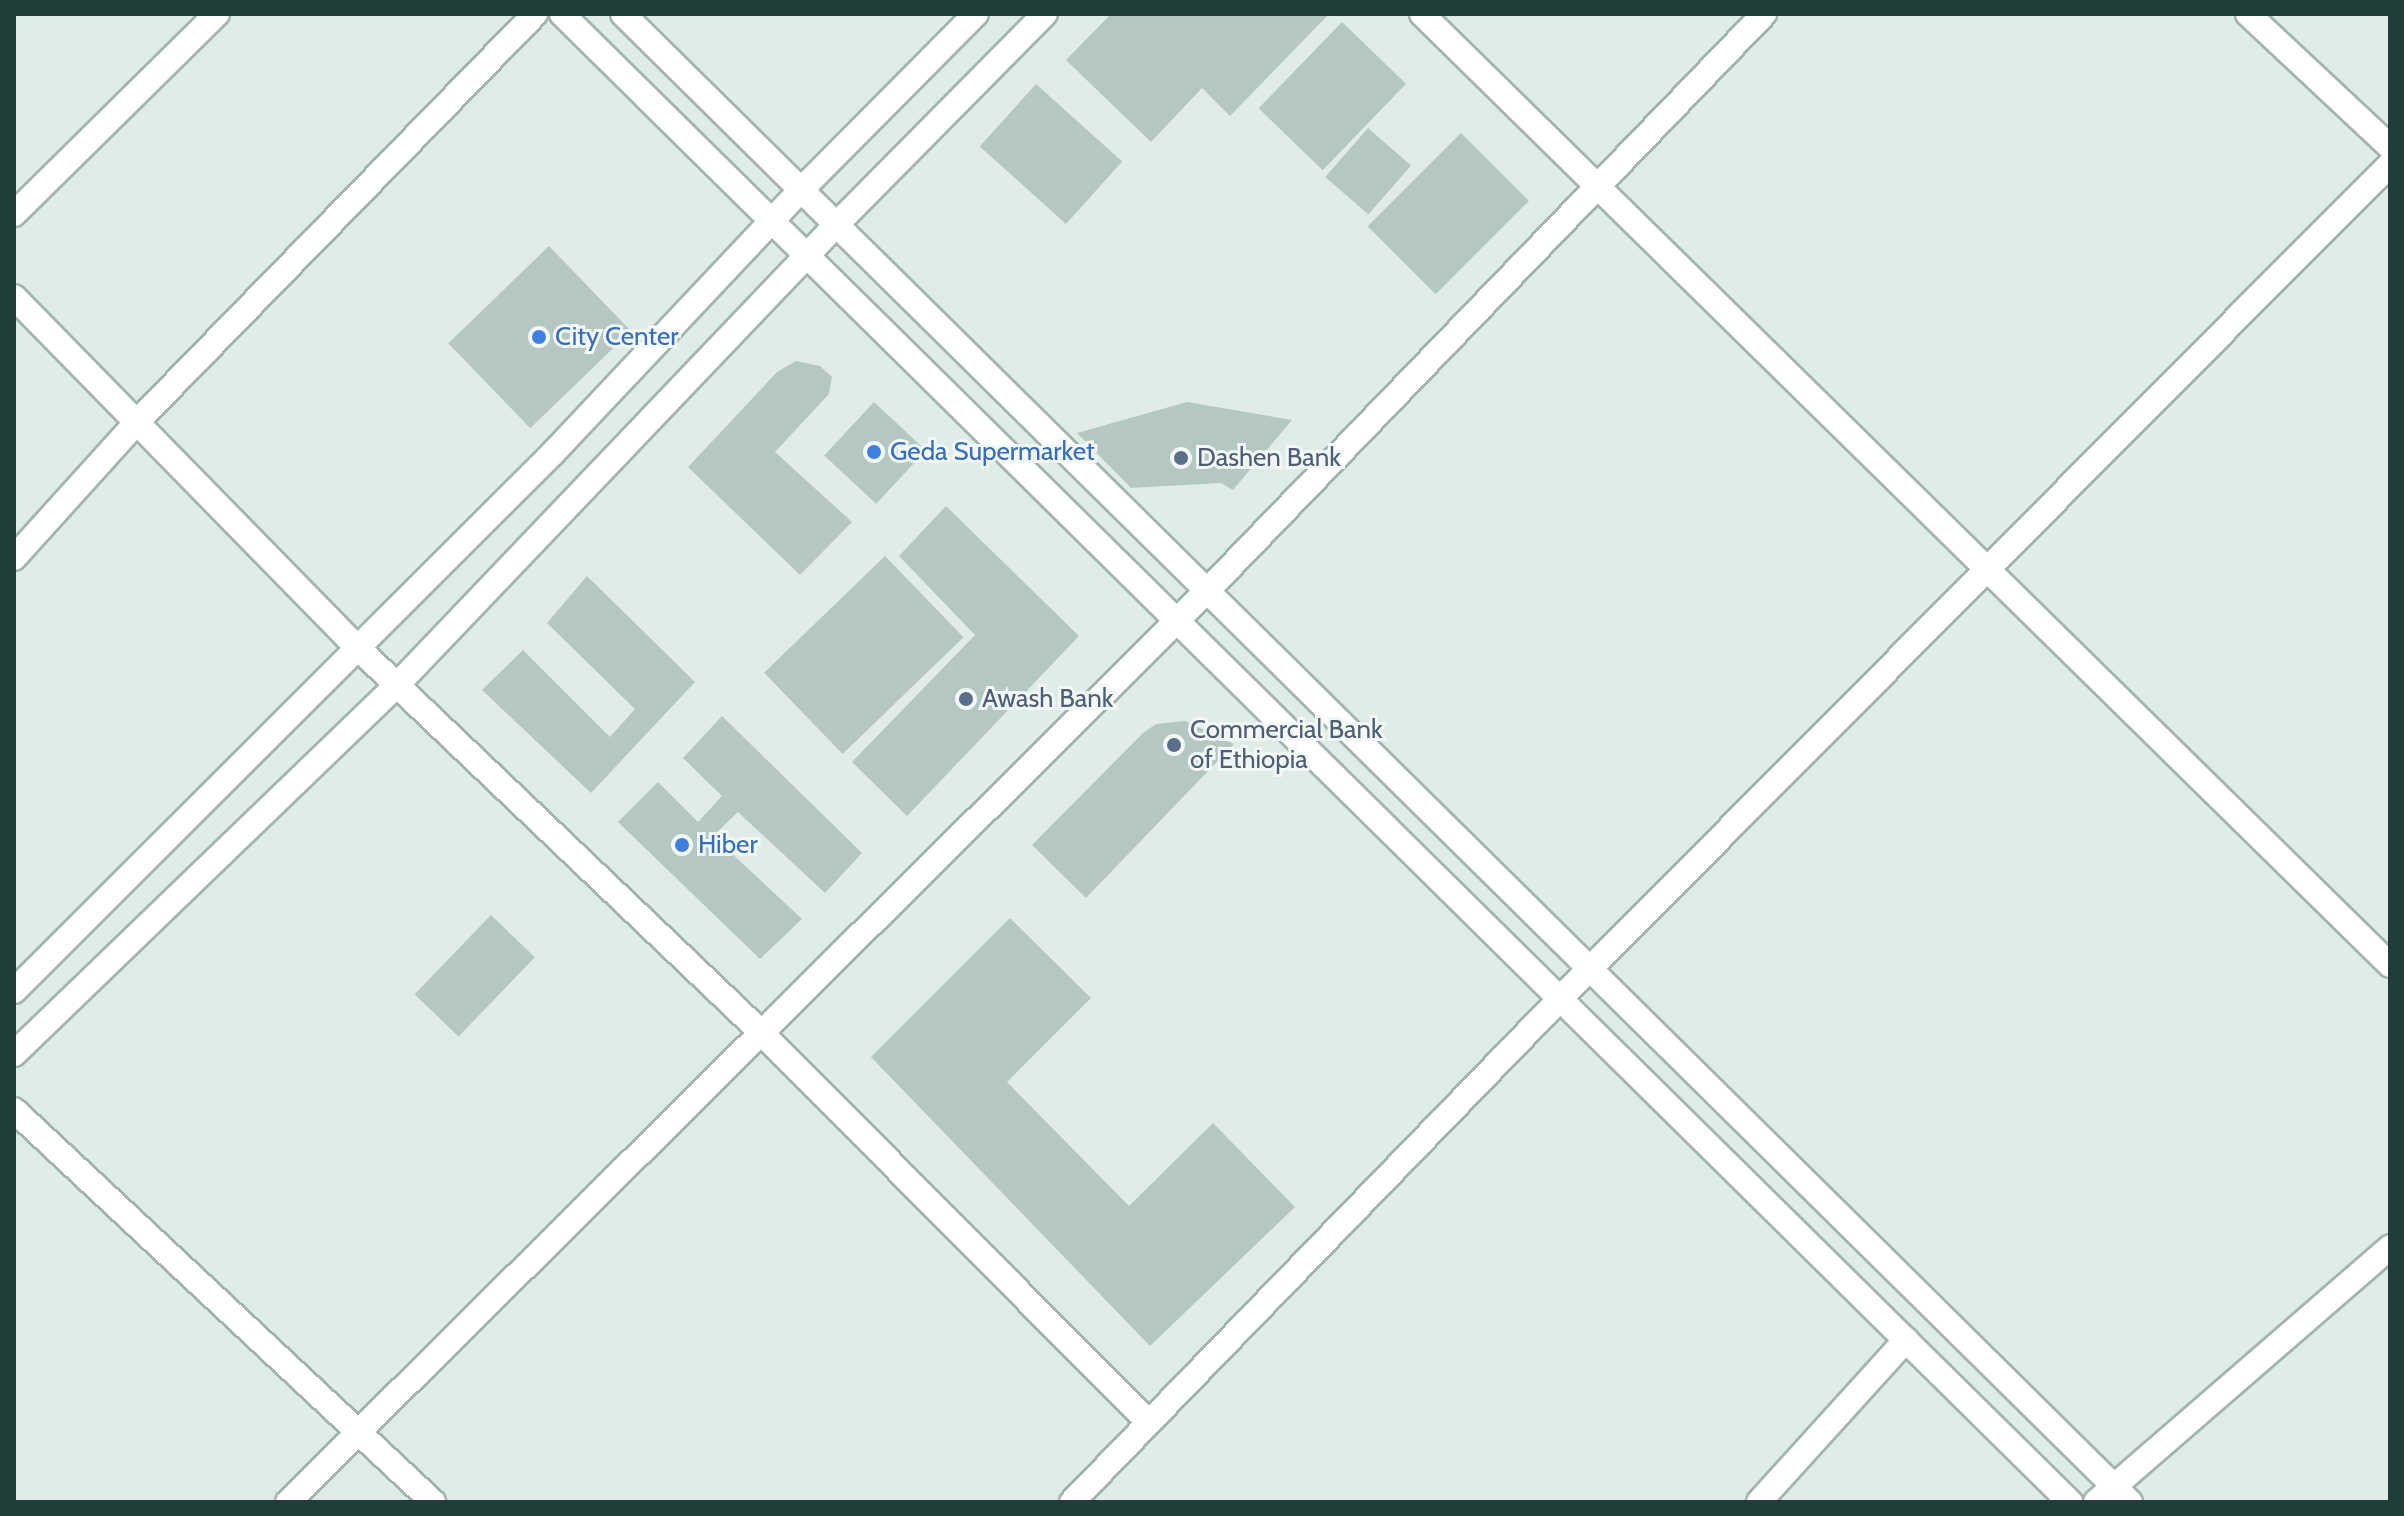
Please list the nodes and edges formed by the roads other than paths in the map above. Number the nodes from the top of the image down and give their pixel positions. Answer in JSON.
{"nodes":[{"id":1,"x":217,"y":14,"type":"edge"},
{"id":2,"x":535,"y":14,"type":"edge"},
{"id":3,"x":562,"y":14,"type":"edge"},
{"id":4,"x":623,"y":14,"type":"edge"},
{"id":5,"x":976,"y":14,"type":"edge"},
{"id":6,"x":1045,"y":14,"type":"edge"},
{"id":7,"x":1422,"y":14,"type":"edge"},
{"id":8,"x":1764,"y":14,"type":"edge"},
{"id":9,"x":2248,"y":14,"type":"edge"},
{"id":10,"x":2390,"y":147,"type":"edge"},
{"id":11,"x":2390,"y":164,"type":"edge"},
{"id":12,"x":1601,"y":184,"type":"junction"},
{"id":13,"x":801,"y":190,"type":"junction"},
{"id":14,"x":14,"y":214,"type":"edge"},
{"id":15,"x":771,"y":220,"type":"junction"},
{"id":16,"x":836,"y":225,"type":"junction"},
{"id":17,"x":806,"y":255,"type":"junction"},
{"id":18,"x":14,"y":297,"type":"edge"},
{"id":19,"x":135,"y":424,"type":"junction"},
{"id":20,"x":14,"y":558,"type":"edge"},
{"id":21,"x":1984,"y":572,"type":"junction"},
{"id":22,"x":1207,"y":591,"type":"junction"},
{"id":23,"x":1177,"y":621,"type":"junction"},
{"id":24,"x":358,"y":648,"type":"junction"},
{"id":25,"x":398,"y":684,"type":"junction"},
{"id":26,"x":2390,"y":965,"type":"edge"},
{"id":27,"x":1589,"y":969,"type":"junction"},
{"id":28,"x":14,"y":991,"type":"edge"},
{"id":29,"x":1560,"y":999,"type":"junction"},
{"id":30,"x":765,"y":1036,"type":"junction"},
{"id":31,"x":14,"y":1054,"type":"edge"},
{"id":32,"x":14,"y":1110,"type":"edge"},
{"id":33,"x":2390,"y":1247,"type":"edge"},
{"id":34,"x":1906,"y":1340,"type":"junction"},
{"id":35,"x":1148,"y":1422,"type":"junction"},
{"id":36,"x":358,"y":1431,"type":"junction"},
{"id":37,"x":2113,"y":1497,"type":"edge"},
{"id":38,"x":288,"y":1502,"type":"edge"},
{"id":39,"x":433,"y":1502,"type":"edge"},
{"id":40,"x":1072,"y":1502,"type":"edge"},
{"id":41,"x":1759,"y":1502,"type":"edge"},
{"id":42,"x":2070,"y":1502,"type":"edge"}],
"edges":[{"from":1,"to":14,"type":"street"},
{"from":2,"to":19,"type":"street"},
{"from":3,"to":15,"type":"street"},
{"from":4,"to":13,"type":"street"},
{"from":5,"to":13,"type":"street"},
{"from":6,"to":16,"type":"street"},
{"from":7,"to":12,"type":"street"},
{"from":8,"to":12,"type":"street"},
{"from":9,"to":10,"type":"street"},
{"from":11,"to":21,"type":"street"},
{"from":12,"to":21,"type":"street"},
{"from":12,"to":22,"type":"street"},
{"from":13,"to":15,"type":"street"},
{"from":13,"to":16,"type":"street"},
{"from":15,"to":17,"type":"street"},
{"from":15,"to":24,"type":"street"},
{"from":16,"to":17,"type":"street"},
{"from":16,"to":22,"type":"street"},
{"from":17,"to":23,"type":"street"},
{"from":17,"to":25,"type":"street"},
{"from":18,"to":19,"type":"street"},
{"from":19,"to":20,"type":"street"},
{"from":19,"to":24,"type":"street"},
{"from":21,"to":26,"type":"street"},
{"from":21,"to":27,"type":"street"},
{"from":22,"to":23,"type":"street"},
{"from":22,"to":27,"type":"street"},
{"from":23,"to":29,"type":"street"},
{"from":23,"to":30,"type":"street"},
{"from":24,"to":25,"type":"street"},
{"from":24,"to":28,"type":"street"},
{"from":25,"to":30,"type":"street"},
{"from":25,"to":31,"type":"street"},
{"from":27,"to":29,"type":"street"},
{"from":27,"to":37,"type":"street"},
{"from":29,"to":34,"type":"street"},
{"from":29,"to":35,"type":"street"},
{"from":30,"to":35,"type":"street"},
{"from":30,"to":36,"type":"street"},
{"from":32,"to":36,"type":"street"},
{"from":33,"to":37,"type":"street"},
{"from":34,"to":41,"type":"street"},
{"from":34,"to":42,"type":"street"},
{"from":35,"to":40,"type":"street"},
{"from":36,"to":38,"type":"street"},
{"from":36,"to":39,"type":"street"}]}
